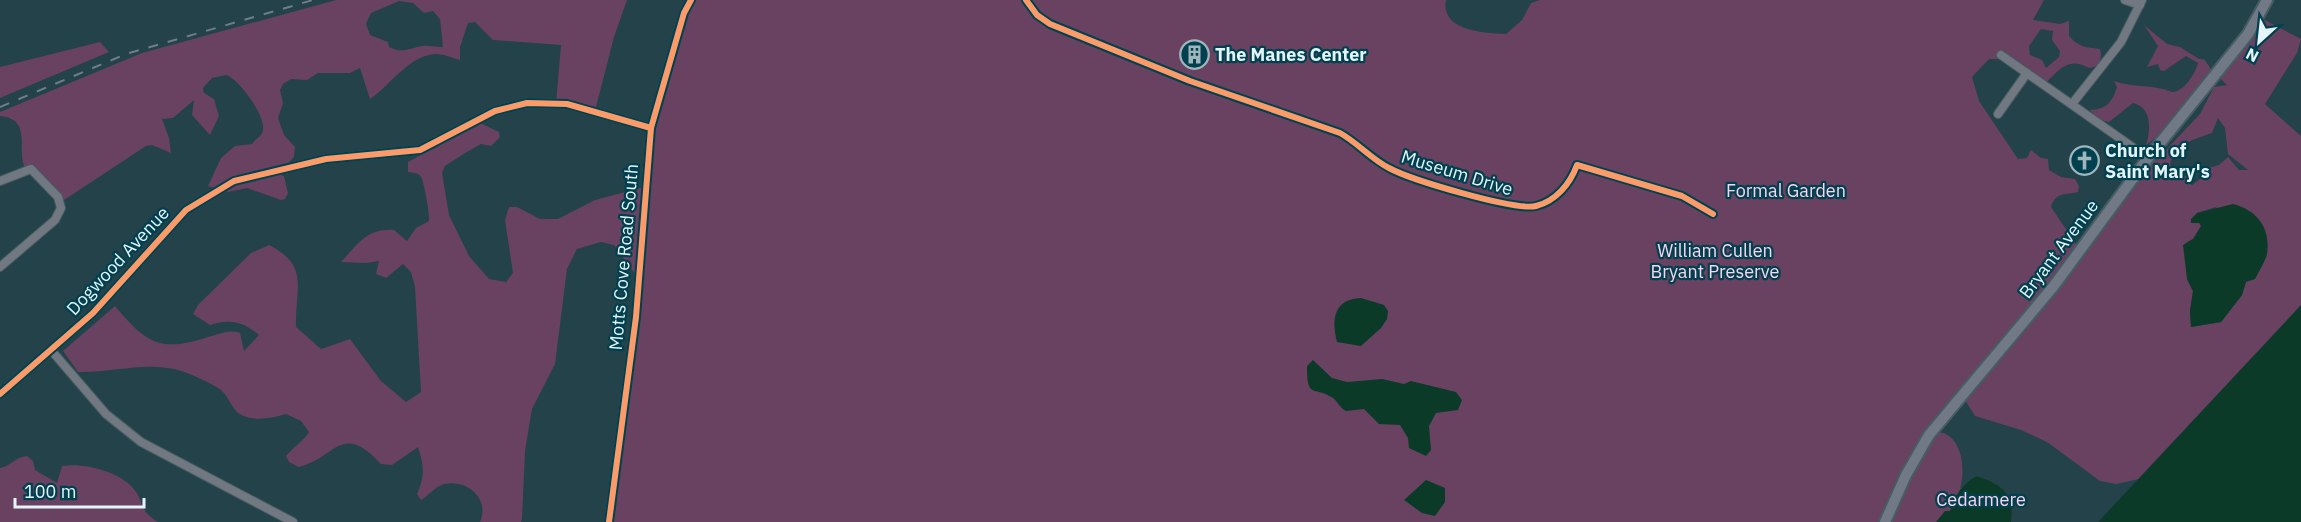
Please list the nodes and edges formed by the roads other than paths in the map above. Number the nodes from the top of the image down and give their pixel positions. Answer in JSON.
{"nodes":[{"id":1,"x":691,"y":0,"type":"edge"},
{"id":2,"x":1026,"y":0,"type":"edge"},
{"id":3,"x":2125,"y":0,"type":"edge"},
{"id":4,"x":2267,"y":0,"type":"edge"},
{"id":5,"x":2141,"y":2,"type":"edge"},
{"id":6,"x":2001,"y":55,"type":"dead end"},
{"id":7,"x":2027,"y":73,"type":"junction"},
{"id":8,"x":2072,"y":104,"type":"junction"},
{"id":9,"x":1998,"y":114,"type":"dead end"},
{"id":10,"x":651,"y":128,"type":"junction"},
{"id":11,"x":2148,"y":158,"type":"junction"},
{"id":12,"x":0,"y":181,"type":"edge"},
{"id":13,"x":1713,"y":214,"type":"dead end"},
{"id":14,"x":0,"y":267,"type":"edge"},
{"id":15,"x":51,"y":350,"type":"junction"},
{"id":16,"x":0,"y":394,"type":"edge"},
{"id":17,"x":293,"y":522,"type":"edge"},
{"id":18,"x":609,"y":522,"type":"edge"},
{"id":19,"x":1885,"y":522,"type":"edge"}],
"edges":[{"from":1,"to":10,"type":"street","name":"Motts Cove Road South"},
{"from":2,"to":13,"type":"street","name":"Museum Drive"},
{"from":3,"to":5,"type":"street"},
{"from":4,"to":11,"type":"main road","name":"Bryant Avenue"},
{"from":5,"to":8,"type":"street"},
{"from":6,"to":7,"type":"street"},
{"from":7,"to":8,"type":"street"},
{"from":7,"to":9,"type":"street"},
{"from":8,"to":11,"type":"street"},
{"from":10,"to":15,"type":"street","name":"Dogwood Avenue"},
{"from":10,"to":18,"type":"street","name":"Motts Cove Road South"},
{"from":11,"to":19,"type":"main road","name":"Bryant Avenue"},
{"from":12,"to":14,"type":"street"},
{"from":15,"to":16,"type":"street","name":"Dogwood Avenue"},
{"from":15,"to":17,"type":"street"}]}
